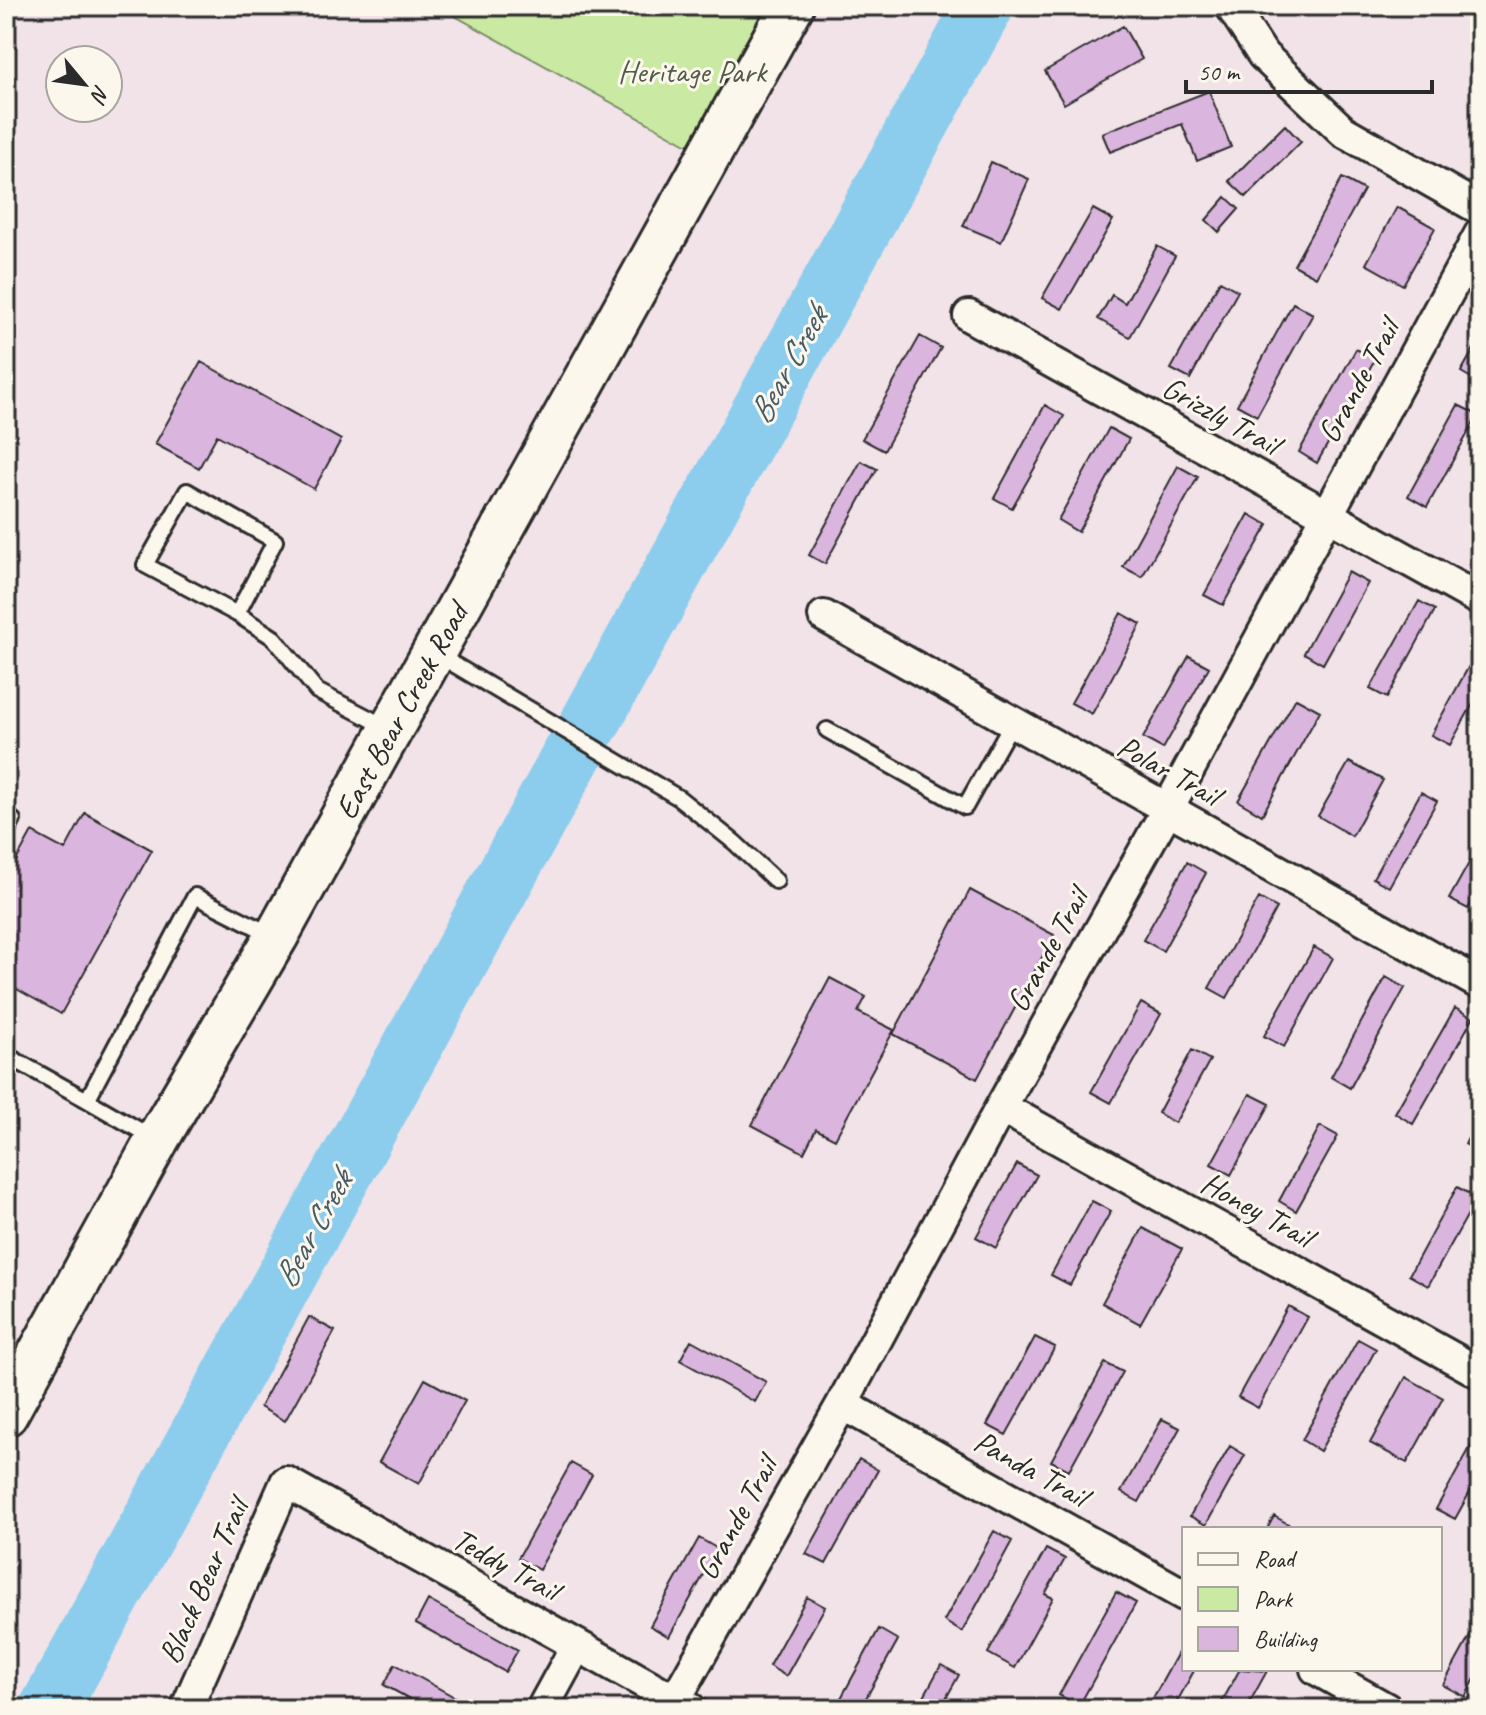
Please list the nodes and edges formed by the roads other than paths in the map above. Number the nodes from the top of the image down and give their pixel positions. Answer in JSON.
{"nodes":[{"id":1,"x":792,"y":6,"type":"edge"},
{"id":2,"x":1231,"y":6,"type":"edge"},
{"id":3,"x":1480,"y":209,"type":"edge"},
{"id":4,"x":1480,"y":234,"type":"edge"},
{"id":5,"x":969,"y":316,"type":"dead end"},
{"id":6,"x":1325,"y":515,"type":"junction"},
{"id":7,"x":1480,"y":600,"type":"edge"},
{"id":8,"x":237,"y":614,"type":"junction"},
{"id":9,"x":824,"y":616,"type":"dead end"},
{"id":10,"x":434,"y":653,"type":"junction"},
{"id":11,"x":1012,"y":723,"type":"junction"},
{"id":12,"x":390,"y":730,"type":"junction"},
{"id":13,"x":827,"y":730,"type":"dead end"},
{"id":14,"x":1167,"y":810,"type":"junction"},
{"id":15,"x":776,"y":881,"type":"dead end"},
{"id":16,"x":276,"y":937,"type":"junction"},
{"id":17,"x":1480,"y":984,"type":"edge"},
{"id":18,"x":6,"y":1055,"type":"edge"},
{"id":19,"x":87,"y":1100,"type":"junction"},
{"id":20,"x":1001,"y":1107,"type":"junction"},
{"id":21,"x":157,"y":1140,"type":"junction"},
{"id":22,"x":1480,"y":1373,"type":"edge"},
{"id":23,"x":842,"y":1404,"type":"junction"},
{"id":24,"x":6,"y":1414,"type":"edge"},
{"id":25,"x":286,"y":1482,"type":"joint"},
{"id":26,"x":1182,"y":1594,"type":"edge"},
{"id":27,"x":577,"y":1645,"type":"junction"},
{"id":28,"x":1320,"y":1671,"type":"edge"},
{"id":29,"x":683,"y":1705,"type":"edge"},
{"id":30,"x":186,"y":1709,"type":"edge"},
{"id":31,"x":542,"y":1709,"type":"edge"},
{"id":32,"x":1387,"y":1709,"type":"edge"}],
"edges":[{"from":1,"to":10,"type":"main road","name":"East Bear Creek Road"},
{"from":2,"to":3,"type":"street"},
{"from":4,"to":6,"type":"street","name":"Grande Trail"},
{"from":5,"to":6,"type":"street","name":"Grizzly Trail"},
{"from":6,"to":7,"type":"street","name":"Grizzly Trail"},
{"from":6,"to":14,"type":"street","name":"Grande Trail"},
{"from":8,"to":8,"type":"lane"},
{"from":8,"to":12,"type":"lane"},
{"from":9,"to":11,"type":"street","name":"Polar Trail"},
{"from":10,"to":12,"type":"main road","name":"East Bear Creek Road"},
{"from":10,"to":15,"type":"lane"},
{"from":11,"to":13,"type":"lane"},
{"from":11,"to":14,"type":"street","name":"Polar Trail"},
{"from":12,"to":16,"type":"main road","name":"East Bear Creek Road"},
{"from":14,"to":17,"type":"street","name":"Polar Trail"},
{"from":14,"to":20,"type":"street","name":"Grande Trail"},
{"from":16,"to":19,"type":"lane"},
{"from":16,"to":21,"type":"main road","name":"East Bear Creek Road"},
{"from":18,"to":19,"type":"lane"},
{"from":19,"to":21,"type":"lane"},
{"from":20,"to":22,"type":"street","name":"Honey Trail"},
{"from":20,"to":23,"type":"street","name":"Grande Trail"},
{"from":21,"to":24,"type":"main road","name":"East Bear Creek Road"},
{"from":23,"to":26,"type":"street","name":"Panda Trail"},
{"from":23,"to":29,"type":"street","name":"Grande Trail"},
{"from":25,"to":27,"type":"street","name":"Teddy Trail"},
{"from":25,"to":30,"type":"street","name":"Black Bear Trail"},
{"from":27,"to":29,"type":"street","name":"Teddy Trail"},
{"from":27,"to":31,"type":"street"},
{"from":28,"to":32,"type":"street"}]}
